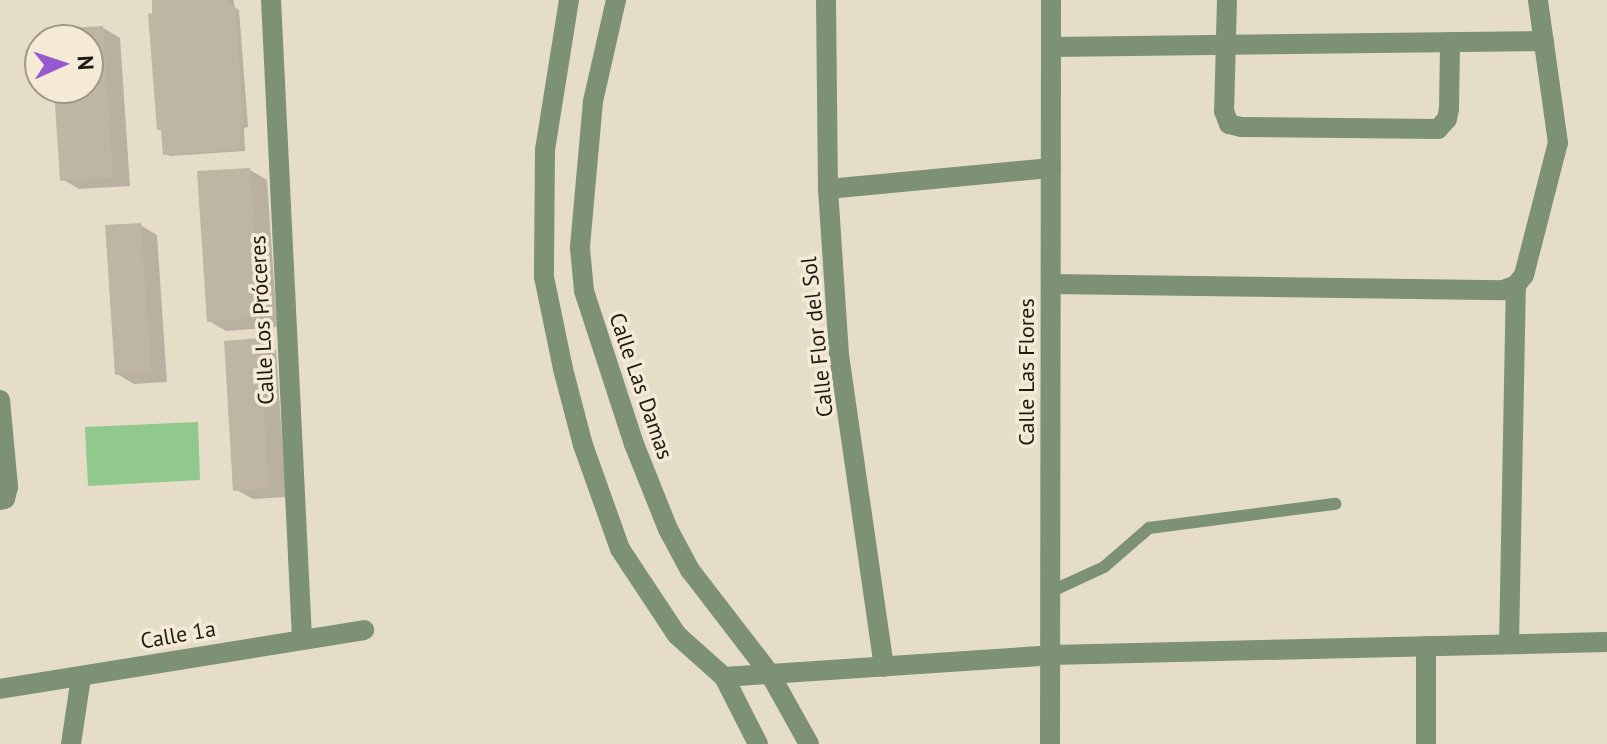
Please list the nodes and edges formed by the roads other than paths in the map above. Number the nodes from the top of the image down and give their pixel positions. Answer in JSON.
{"nodes":[{"id":1,"x":271,"y":0,"type":"edge"},
{"id":2,"x":569,"y":0,"type":"edge"},
{"id":3,"x":616,"y":0,"type":"edge"},
{"id":4,"x":826,"y":0,"type":"edge"},
{"id":5,"x":1051,"y":0,"type":"edge"},
{"id":6,"x":1227,"y":0,"type":"edge"},
{"id":7,"x":1538,"y":0,"type":"edge"},
{"id":8,"x":1544,"y":41,"type":"junction"},
{"id":9,"x":1450,"y":42,"type":"junction"},
{"id":10,"x":1226,"y":45,"type":"junction"},
{"id":11,"x":1052,"y":47,"type":"junction"},
{"id":12,"x":1051,"y":168,"type":"junction"},
{"id":13,"x":828,"y":189,"type":"junction"},
{"id":14,"x":581,"y":269,"type":"junction"},
{"id":15,"x":544,"y":277,"type":"junction"},
{"id":16,"x":1051,"y":284,"type":"junction"},
{"id":17,"x":1516,"y":285,"type":"junction"},
{"id":18,"x":0,"y":400,"type":"edge"},
{"id":19,"x":0,"y":500,"type":"edge"},
{"id":20,"x":1335,"y":504,"type":"dead end"},
{"id":21,"x":1052,"y":591,"type":"junction"},
{"id":22,"x":364,"y":630,"type":"dead end"},
{"id":23,"x":302,"y":639,"type":"junction"},
{"id":24,"x":1607,"y":642,"type":"edge"},
{"id":25,"x":1509,"y":644,"type":"junction"},
{"id":26,"x":1426,"y":646,"type":"junction"},
{"id":27,"x":1051,"y":655,"type":"junction"},
{"id":28,"x":884,"y":667,"type":"junction"},
{"id":29,"x":770,"y":674,"type":"junction"},
{"id":30,"x":81,"y":677,"type":"junction"},
{"id":31,"x":724,"y":677,"type":"junction"},
{"id":32,"x":0,"y":689,"type":"edge"},
{"id":33,"x":71,"y":744,"type":"edge"},
{"id":34,"x":758,"y":744,"type":"edge"},
{"id":35,"x":809,"y":744,"type":"edge"},
{"id":36,"x":1050,"y":744,"type":"edge"},
{"id":37,"x":1426,"y":744,"type":"edge"}],
"edges":[{"from":1,"to":23,"type":"street","name":"Calle Los Próceres"},
{"from":2,"to":15,"type":"street"},
{"from":3,"to":14,"type":"street","name":"Calle Las Damas"},
{"from":4,"to":13,"type":"street","name":"Calle Flor del Sol"},
{"from":5,"to":11,"type":"street","name":"Calle Las Flores"},
{"from":6,"to":10,"type":"street"},
{"from":7,"to":8,"type":"street"},
{"from":8,"to":9,"type":"street"},
{"from":8,"to":17,"type":"street"},
{"from":9,"to":10,"type":"street"},
{"from":9,"to":10,"type":"street"},
{"from":10,"to":11,"type":"street"},
{"from":11,"to":12,"type":"street","name":"Calle Las Flores"},
{"from":12,"to":13,"type":"street"},
{"from":12,"to":16,"type":"street","name":"Calle Las Flores"},
{"from":13,"to":28,"type":"street","name":"Calle Flor del Sol"},
{"from":14,"to":15,"type":"street"},
{"from":14,"to":29,"type":"street","name":"Calle Las Damas"},
{"from":15,"to":31,"type":"street"},
{"from":16,"to":17,"type":"street"},
{"from":16,"to":21,"type":"street","name":"Calle Las Flores"},
{"from":17,"to":25,"type":"street"},
{"from":18,"to":19,"type":"street"},
{"from":20,"to":21,"type":"lane"},
{"from":21,"to":27,"type":"street","name":"Calle Las Flores"},
{"from":22,"to":23,"type":"street","name":"Calle 1a"},
{"from":23,"to":30,"type":"street","name":"Calle 1a"},
{"from":24,"to":25,"type":"street"},
{"from":25,"to":26,"type":"street"},
{"from":26,"to":27,"type":"street"},
{"from":26,"to":37,"type":"street"},
{"from":27,"to":28,"type":"street"},
{"from":27,"to":36,"type":"street","name":"Calle Las Flores"},
{"from":28,"to":29,"type":"street"},
{"from":29,"to":31,"type":"street"},
{"from":29,"to":35,"type":"street","name":"Calle Las Damas"},
{"from":30,"to":32,"type":"street","name":"Calle 1a"},
{"from":30,"to":33,"type":"street"},
{"from":31,"to":34,"type":"street"}]}
